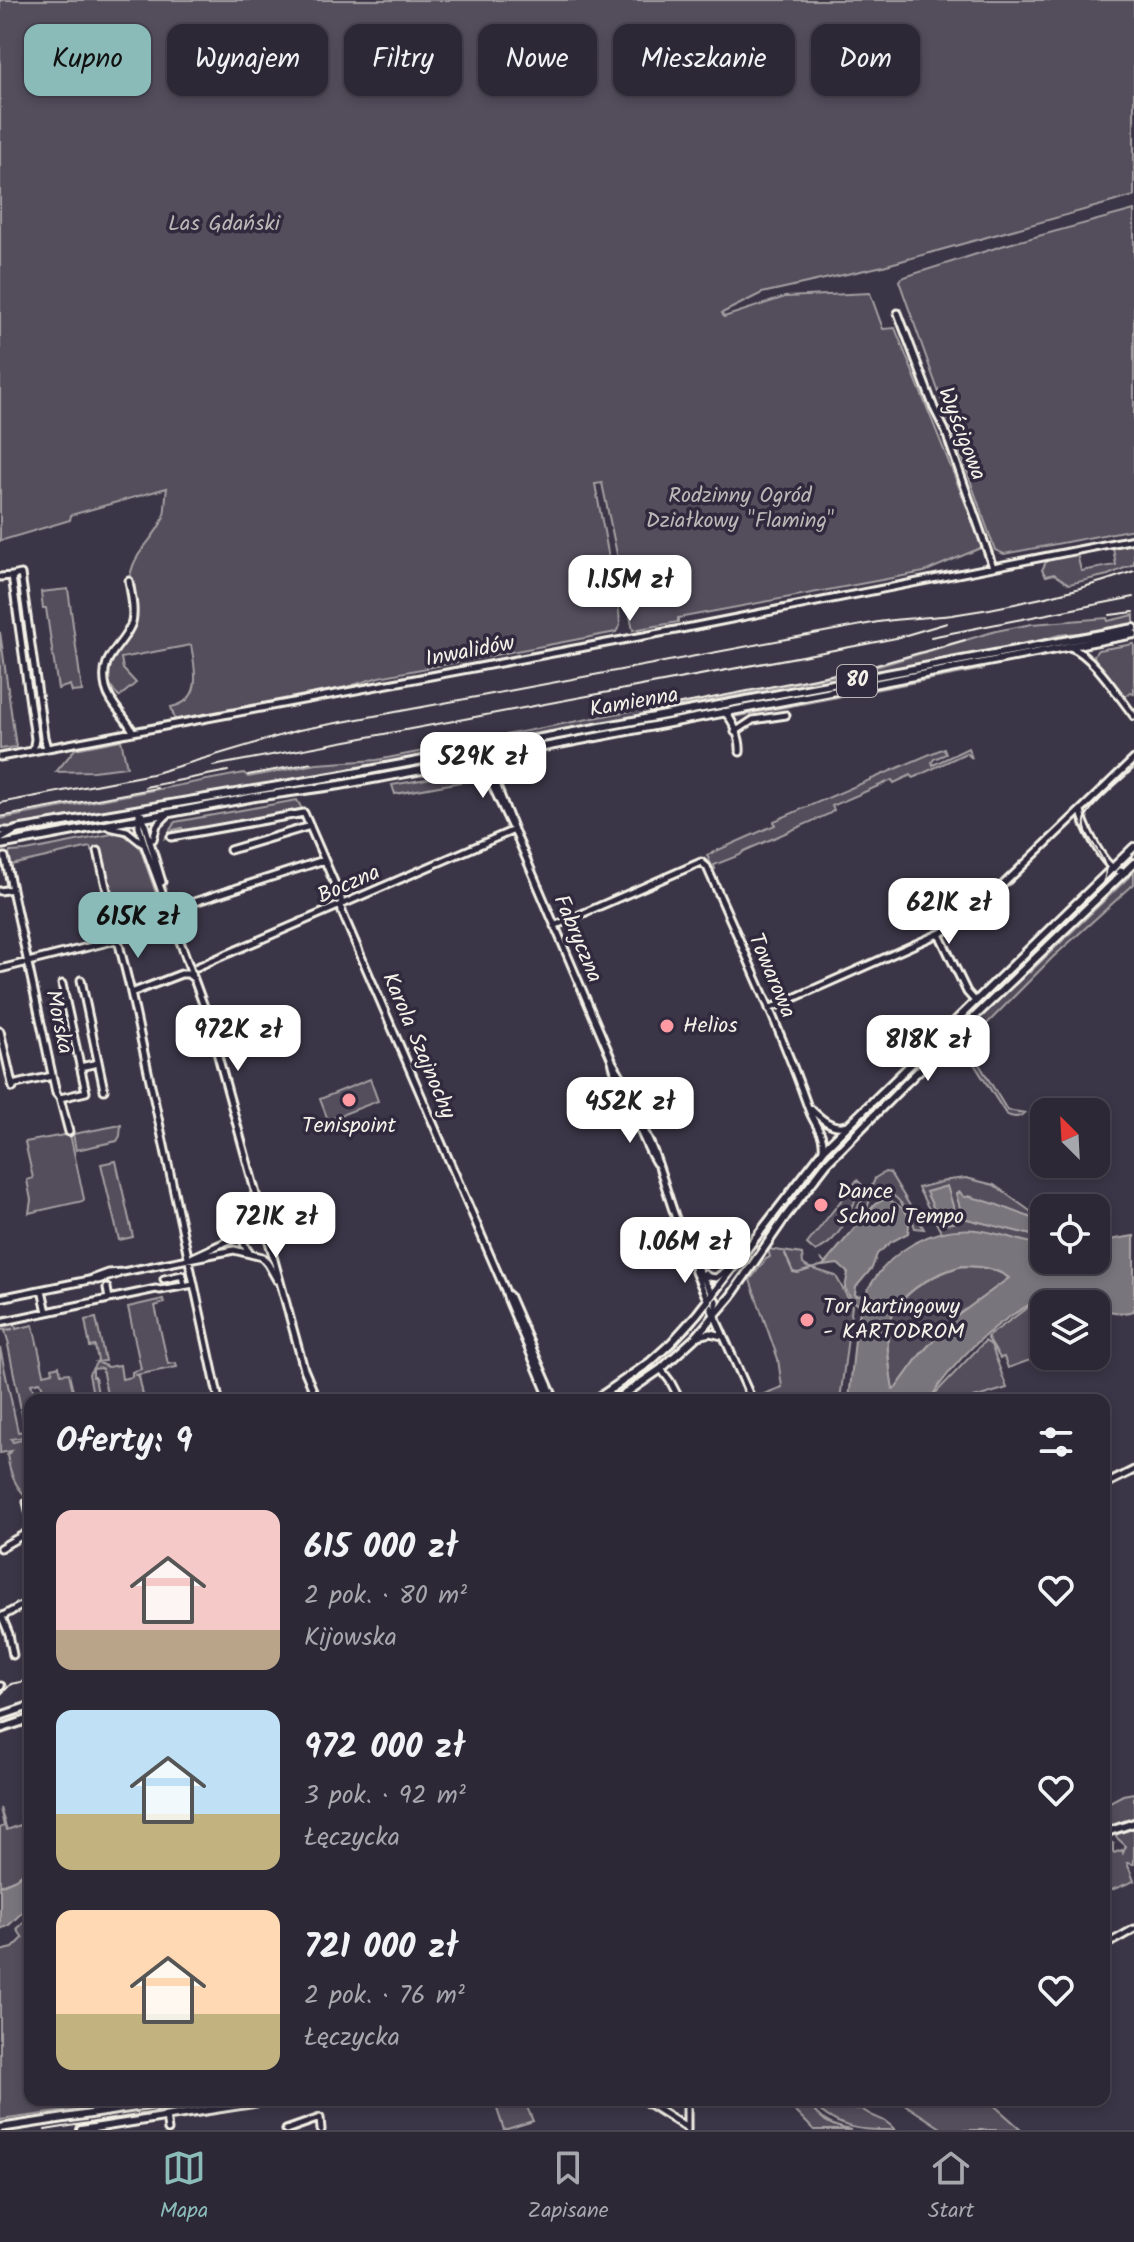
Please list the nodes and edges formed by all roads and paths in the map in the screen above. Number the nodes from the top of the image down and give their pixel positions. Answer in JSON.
{"nodes":[{"id":1,"x":898,"y":313,"type":"dead end"},
{"id":2,"x":1134,"y":539,"type":"edge"},
{"id":3,"x":993,"y":567,"type":"junction"},
{"id":4,"x":12,"y":576,"type":"junction"},
{"id":5,"x":0,"y":577,"type":"edge"},
{"id":6,"x":129,"y":581,"type":"dead end"},
{"id":7,"x":22,"y":584,"type":"junction"},
{"id":8,"x":13,"y":585,"type":"junction"},
{"id":9,"x":25,"y":609,"type":"junction"},
{"id":10,"x":17,"y":610,"type":"junction"},
{"id":11,"x":1134,"y":628,"type":"edge"},
{"id":12,"x":1134,"y":634,"type":"edge"},
{"id":13,"x":1094,"y":642,"type":"junction"},
{"id":14,"x":1069,"y":646,"type":"junction"},
{"id":15,"x":32,"y":651,"type":"junction"},
{"id":16,"x":22,"y":653,"type":"junction"},
{"id":17,"x":1089,"y":659,"type":"junction"},
{"id":18,"x":37,"y":693,"type":"junction"},
{"id":19,"x":28,"y":694,"type":"junction"},
{"id":20,"x":730,"y":713,"type":"junction"},
{"id":21,"x":786,"y":715,"type":"dead end"},
{"id":22,"x":1134,"y":716,"type":"edge"},
{"id":23,"x":133,"y":732,"type":"junction"},
{"id":24,"x":735,"y":732,"type":"junction"},
{"id":25,"x":44,"y":737,"type":"junction"},
{"id":26,"x":35,"y":739,"type":"junction"},
{"id":27,"x":47,"y":748,"type":"junction"},
{"id":28,"x":485,"y":748,"type":"junction"},
{"id":29,"x":33,"y":751,"type":"junction"},
{"id":30,"x":740,"y":752,"type":"dead end"},
{"id":31,"x":491,"y":756,"type":"junction"},
{"id":32,"x":0,"y":757,"type":"edge"},
{"id":33,"x":482,"y":758,"type":"junction"},
{"id":34,"x":1134,"y":759,"type":"edge"},
{"id":35,"x":1081,"y":809,"type":"junction"},
{"id":36,"x":139,"y":810,"type":"junction"},
{"id":37,"x":169,"y":813,"type":"junction"},
{"id":38,"x":141,"y":819,"type":"junction"},
{"id":39,"x":104,"y":826,"type":"junction"},
{"id":40,"x":310,"y":826,"type":"junction"},
{"id":41,"x":16,"y":830,"type":"junction"},
{"id":42,"x":514,"y":830,"type":"junction"},
{"id":43,"x":0,"y":831,"type":"edge"},
{"id":44,"x":171,"y":837,"type":"dead end"},
{"id":45,"x":0,"y":839,"type":"edge"},
{"id":46,"x":0,"y":845,"type":"edge"},
{"id":47,"x":148,"y":845,"type":"junction"},
{"id":48,"x":1134,"y":847,"type":"edge"},
{"id":49,"x":230,"y":850,"type":"dead end"},
{"id":50,"x":98,"y":851,"type":"dead end"},
{"id":51,"x":5,"y":857,"type":"dead end"},
{"id":52,"x":324,"y":860,"type":"junction"},
{"id":53,"x":1134,"y":863,"type":"edge"},
{"id":54,"x":1112,"y":868,"type":"junction"},
{"id":55,"x":1126,"y":872,"type":"junction"},
{"id":56,"x":12,"y":889,"type":"junction"},
{"id":57,"x":0,"y":891,"type":"edge"},
{"id":58,"x":182,"y":906,"type":"dead end"},
{"id":59,"x":342,"y":906,"type":"junction"},
{"id":60,"x":175,"y":926,"type":"junction"},
{"id":61,"x":554,"y":926,"type":"junction"},
{"id":62,"x":939,"y":934,"type":"junction"},
{"id":63,"x":116,"y":940,"type":"junction"},
{"id":64,"x":28,"y":963,"type":"junction"},
{"id":65,"x":193,"y":967,"type":"junction"},
{"id":66,"x":0,"y":969,"type":"edge"},
{"id":67,"x":182,"y":974,"type":"junction"},
{"id":68,"x":81,"y":980,"type":"dead end"},
{"id":69,"x":195,"y":982,"type":"junction"},
{"id":70,"x":62,"y":984,"type":"dead end"},
{"id":71,"x":131,"y":993,"type":"junction"},
{"id":72,"x":975,"y":1001,"type":"junction"},
{"id":73,"x":769,"y":1009,"type":"junction"},
{"id":74,"x":0,"y":1031,"type":"edge"},
{"id":75,"x":98,"y":1063,"type":"junction"},
{"id":76,"x":80,"y":1067,"type":"junction"},
{"id":77,"x":52,"y":1076,"type":"junction"},
{"id":78,"x":104,"y":1090,"type":"dead end"},
{"id":79,"x":60,"y":1098,"type":"junction"},
{"id":80,"x":807,"y":1105,"type":"junction"},
{"id":81,"x":849,"y":1124,"type":"junction"},
{"id":82,"x":69,"y":1132,"type":"dead end"},
{"id":83,"x":822,"y":1152,"type":"junction"},
{"id":84,"x":254,"y":1186,"type":"junction"},
{"id":85,"x":246,"y":1232,"type":"junction"},
{"id":86,"x":268,"y":1239,"type":"junction"},
{"id":87,"x":253,"y":1254,"type":"junction"},
{"id":88,"x":188,"y":1258,"type":"junction"},
{"id":89,"x":738,"y":1259,"type":"junction"},
{"id":90,"x":694,"y":1262,"type":"junction"},
{"id":91,"x":700,"y":1270,"type":"junction"},
{"id":92,"x":276,"y":1274,"type":"junction"},
{"id":93,"x":164,"y":1279,"type":"dead end"},
{"id":94,"x":194,"y":1284,"type":"junction"},
{"id":95,"x":184,"y":1285,"type":"junction"},
{"id":96,"x":107,"y":1288,"type":"dead end"},
{"id":97,"x":42,"y":1290,"type":"junction"},
{"id":98,"x":0,"y":1299,"type":"edge"},
{"id":99,"x":109,"y":1299,"type":"junction"},
{"id":100,"x":708,"y":1299,"type":"junction"},
{"id":101,"x":47,"y":1312,"type":"junction"},
{"id":102,"x":715,"y":1316,"type":"junction"},
{"id":103,"x":0,"y":1322,"type":"edge"},
{"id":104,"x":697,"y":1336,"type":"junction"},
{"id":105,"x":726,"y":1340,"type":"junction"},
{"id":106,"x":661,"y":1369,"type":"junction"},
{"id":107,"x":218,"y":1394,"type":"edge"},
{"id":108,"x":314,"y":1394,"type":"edge"},
{"id":109,"x":550,"y":1394,"type":"edge"},
{"id":110,"x":603,"y":1394,"type":"edge"},
{"id":111,"x":625,"y":1394,"type":"edge"},
{"id":112,"x":677,"y":1394,"type":"edge"},
{"id":113,"x":749,"y":1394,"type":"edge"},
{"id":114,"x":1134,"y":1470,"type":"edge"},
{"id":115,"x":1110,"y":1482,"type":"edge"},
{"id":116,"x":24,"y":1534,"type":"edge"},
{"id":117,"x":0,"y":1548,"type":"edge"},
{"id":118,"x":24,"y":1604,"type":"edge"},
{"id":119,"x":1,"y":1617,"type":"edge"},
{"id":120,"x":13,"y":1655,"type":"dead end"},
{"id":121,"x":24,"y":1708,"type":"edge"},
{"id":122,"x":0,"y":1716,"type":"edge"},
{"id":123,"x":24,"y":1721,"type":"edge"},
{"id":124,"x":0,"y":1729,"type":"edge"},
{"id":125,"x":1134,"y":1823,"type":"edge"},
{"id":126,"x":1110,"y":1831,"type":"edge"},
{"id":127,"x":1134,"y":1929,"type":"edge"},
{"id":128,"x":1110,"y":1943,"type":"edge"},
{"id":129,"x":105,"y":2106,"type":"edge"},
{"id":130,"x":144,"y":2106,"type":"edge"},
{"id":131,"x":236,"y":2106,"type":"edge"},
{"id":132,"x":652,"y":2106,"type":"edge"},
{"id":133,"x":687,"y":2106,"type":"edge"},
{"id":134,"x":107,"y":2112,"type":"junction"},
{"id":135,"x":166,"y":2117,"type":"junction"},
{"id":136,"x":0,"y":2128,"type":"edge"},
{"id":137,"x":687,"y":2129,"type":"edge"},
{"id":138,"x":81,"y":2130,"type":"edge"},
{"id":139,"x":168,"y":2130,"type":"edge"},
{"id":140,"x":286,"y":2130,"type":"edge"},
{"id":141,"x":321,"y":2130,"type":"edge"}],
"edges":[{"from":1,"to":3,"type":"street","name":"Wyścigowa"},
{"from":2,"to":3,"type":"street","name":"Inwalidów"},
{"from":3,"to":23,"type":"street","name":"Inwalidów"},
{"from":4,"to":5,"type":"street"},
{"from":4,"to":7,"type":"street"},
{"from":4,"to":8,"type":"street"},
{"from":6,"to":23,"type":"street"},
{"from":7,"to":8,"type":"street"},
{"from":7,"to":9,"type":"street"},
{"from":8,"to":10,"type":"street"},
{"from":9,"to":10,"type":"street"},
{"from":9,"to":15,"type":"street"},
{"from":10,"to":16,"type":"street"},
{"from":11,"to":28,"type":"main road","name":"Kamienna","number":"80"},
{"from":12,"to":13,"type":"main road","name":"Kamienna","number":"80"},
{"from":13,"to":14,"type":"main road","name":"Kamienna","number":"80"},
{"from":13,"to":17,"type":"street"},
{"from":14,"to":17,"type":"street"},
{"from":14,"to":20,"type":"main road","name":"Kamienna","number":"80"},
{"from":15,"to":16,"type":"street"},
{"from":15,"to":18,"type":"street"},
{"from":16,"to":19,"type":"street"},
{"from":17,"to":22,"type":"street"},
{"from":18,"to":19,"type":"street"},
{"from":18,"to":25,"type":"street"},
{"from":19,"to":26,"type":"street"},
{"from":20,"to":24,"type":"street"},
{"from":20,"to":31,"type":"main road","name":"Kamienna","number":"80"},
{"from":21,"to":24,"type":"street"},
{"from":23,"to":27,"type":"street","name":"Inwalidów"},
{"from":24,"to":30,"type":"street"},
{"from":25,"to":26,"type":"street"},
{"from":25,"to":27,"type":"street"},
{"from":26,"to":29,"type":"street"},
{"from":27,"to":29,"type":"street","name":"Inwalidów"},
{"from":28,"to":31,"type":"street","name":"Fabryczna"},
{"from":28,"to":33,"type":"street"},
{"from":28,"to":36,"type":"main road","name":"Kamienna","number":"80"},
{"from":29,"to":32,"type":"street","name":"Inwalidów"},
{"from":31,"to":33,"type":"main road","name":"Kamienna","number":"80"},
{"from":31,"to":42,"type":"street","name":"Fabryczna"},
{"from":33,"to":37,"type":"main road","name":"Kamienna","number":"80"},
{"from":33,"to":42,"type":"street","name":"Fabryczna"},
{"from":34,"to":35,"type":"street"},
{"from":35,"to":54,"type":"street"},
{"from":35,"to":62,"type":"street"},
{"from":36,"to":38,"type":"street"},
{"from":36,"to":41,"type":"main road","name":"Kamienna","number":"80"},
{"from":37,"to":38,"type":"main road","name":"Kamienna","number":"80"},
{"from":37,"to":47,"type":"street"},
{"from":38,"to":39,"type":"main road","name":"Kamienna","number":"80"},
{"from":38,"to":47,"type":"street"},
{"from":39,"to":46,"type":"main road","name":"Kamienna","number":"80"},
{"from":39,"to":47,"type":"street"},
{"from":40,"to":44,"type":"street","name":"Karola Szajnochy"},
{"from":40,"to":49,"type":"street"},
{"from":40,"to":52,"type":"street","name":"Karola Szajnochy"},
{"from":41,"to":43,"type":"street"},
{"from":41,"to":45,"type":"main road","name":"Kamienna","number":"80"},
{"from":42,"to":59,"type":"street","name":"Boczna"},
{"from":42,"to":61,"type":"street","name":"Fabryczna"},
{"from":47,"to":60,"type":"street"},
{"from":48,"to":54,"type":"main road"},
{"from":50,"to":63,"type":"street"},
{"from":51,"to":56,"type":"street","name":"Morska"},
{"from":52,"to":58,"type":"street"},
{"from":52,"to":59,"type":"street","name":"Karola Szajnochy"},
{"from":53,"to":55,"type":"main road"},
{"from":54,"to":55,"type":"street"},
{"from":54,"to":72,"type":"main road"},
{"from":55,"to":102,"type":"main road"},
{"from":56,"to":57,"type":"street"},
{"from":56,"to":64,"type":"street","name":"Morska"},
{"from":59,"to":65,"type":"street","name":"Boczna"},
{"from":59,"to":109,"type":"street","name":"Karola Szajnochy"},
{"from":60,"to":65,"type":"street"},
{"from":60,"to":67,"type":"street"},
{"from":61,"to":73,"type":"street","name":"Towarowa"},
{"from":61,"to":90,"type":"street","name":"Fabryczna"},
{"from":62,"to":72,"type":"street"},
{"from":62,"to":73,"type":"street"},
{"from":63,"to":64,"type":"street"},
{"from":63,"to":71,"type":"street"},
{"from":64,"to":66,"type":"street"},
{"from":64,"to":77,"type":"street","name":"Morska"},
{"from":65,"to":67,"type":"street"},
{"from":65,"to":69,"type":"street"},
{"from":67,"to":69,"type":"street"},
{"from":67,"to":71,"type":"street"},
{"from":68,"to":75,"type":"street"},
{"from":69,"to":84,"type":"street"},
{"from":70,"to":76,"type":"street"},
{"from":71,"to":88,"type":"street"},
{"from":72,"to":81,"type":"main road"},
{"from":73,"to":80,"type":"street","name":"Towarowa"},
{"from":74,"to":77,"type":"street"},
{"from":75,"to":76,"type":"street"},
{"from":75,"to":78,"type":"street"},
{"from":76,"to":79,"type":"street"},
{"from":77,"to":79,"type":"street","name":"Morska"},
{"from":79,"to":82,"type":"street","name":"Morska"},
{"from":80,"to":81,"type":"street"},
{"from":80,"to":83,"type":"street","name":"Towarowa"},
{"from":81,"to":83,"type":"main road"},
{"from":83,"to":89,"type":"main road"},
{"from":84,"to":85,"type":"street"},
{"from":84,"to":86,"type":"street"},
{"from":85,"to":86,"type":"street"},
{"from":85,"to":87,"type":"street"},
{"from":85,"to":88,"type":"street"},
{"from":86,"to":87,"type":"street"},
{"from":86,"to":92,"type":"street"},
{"from":87,"to":88,"type":"street"},
{"from":87,"to":92,"type":"street"},
{"from":88,"to":94,"type":"street"},
{"from":88,"to":97,"type":"street"},
{"from":89,"to":91,"type":"street"},
{"from":89,"to":100,"type":"main road"},
{"from":90,"to":91,"type":"street","name":"Fabryczna"},
{"from":90,"to":100,"type":"street","name":"Fabryczna"},
{"from":91,"to":100,"type":"street","name":"Fabryczna"},
{"from":92,"to":108,"type":"street"},
{"from":93,"to":95,"type":"street"},
{"from":94,"to":95,"type":"street"},
{"from":94,"to":107,"type":"street"},
{"from":95,"to":99,"type":"street"},
{"from":96,"to":99,"type":"street"},
{"from":97,"to":98,"type":"street"},
{"from":97,"to":101,"type":"street"},
{"from":99,"to":101,"type":"street"},
{"from":100,"to":102,"type":"street"},
{"from":100,"to":110,"type":"main road"},
{"from":101,"to":103,"type":"street"},
{"from":102,"to":104,"type":"main road"},
{"from":102,"to":105,"type":"street"},
{"from":104,"to":105,"type":"street"},
{"from":104,"to":106,"type":"main road"},
{"from":105,"to":113,"type":"street"},
{"from":106,"to":111,"type":"main road"},
{"from":106,"to":112,"type":"street"},
{"from":114,"to":115,"type":"street"},
{"from":116,"to":117,"type":"street"},
{"from":118,"to":119,"type":"street"},
{"from":119,"to":120,"type":"street"},
{"from":121,"to":122,"type":"main road"},
{"from":123,"to":124,"type":"main road"},
{"from":125,"to":126,"type":"main road"},
{"from":127,"to":128,"type":"street"},
{"from":129,"to":134,"type":"street"},
{"from":130,"to":134,"type":"main road"},
{"from":131,"to":135,"type":"main road"},
{"from":132,"to":137,"type":"street"},
{"from":133,"to":137,"type":"street"},
{"from":134,"to":136,"type":"main road"},
{"from":135,"to":138,"type":"main road"},
{"from":135,"to":139,"type":"street"},
{"from":140,"to":141,"type":"street"}]}
